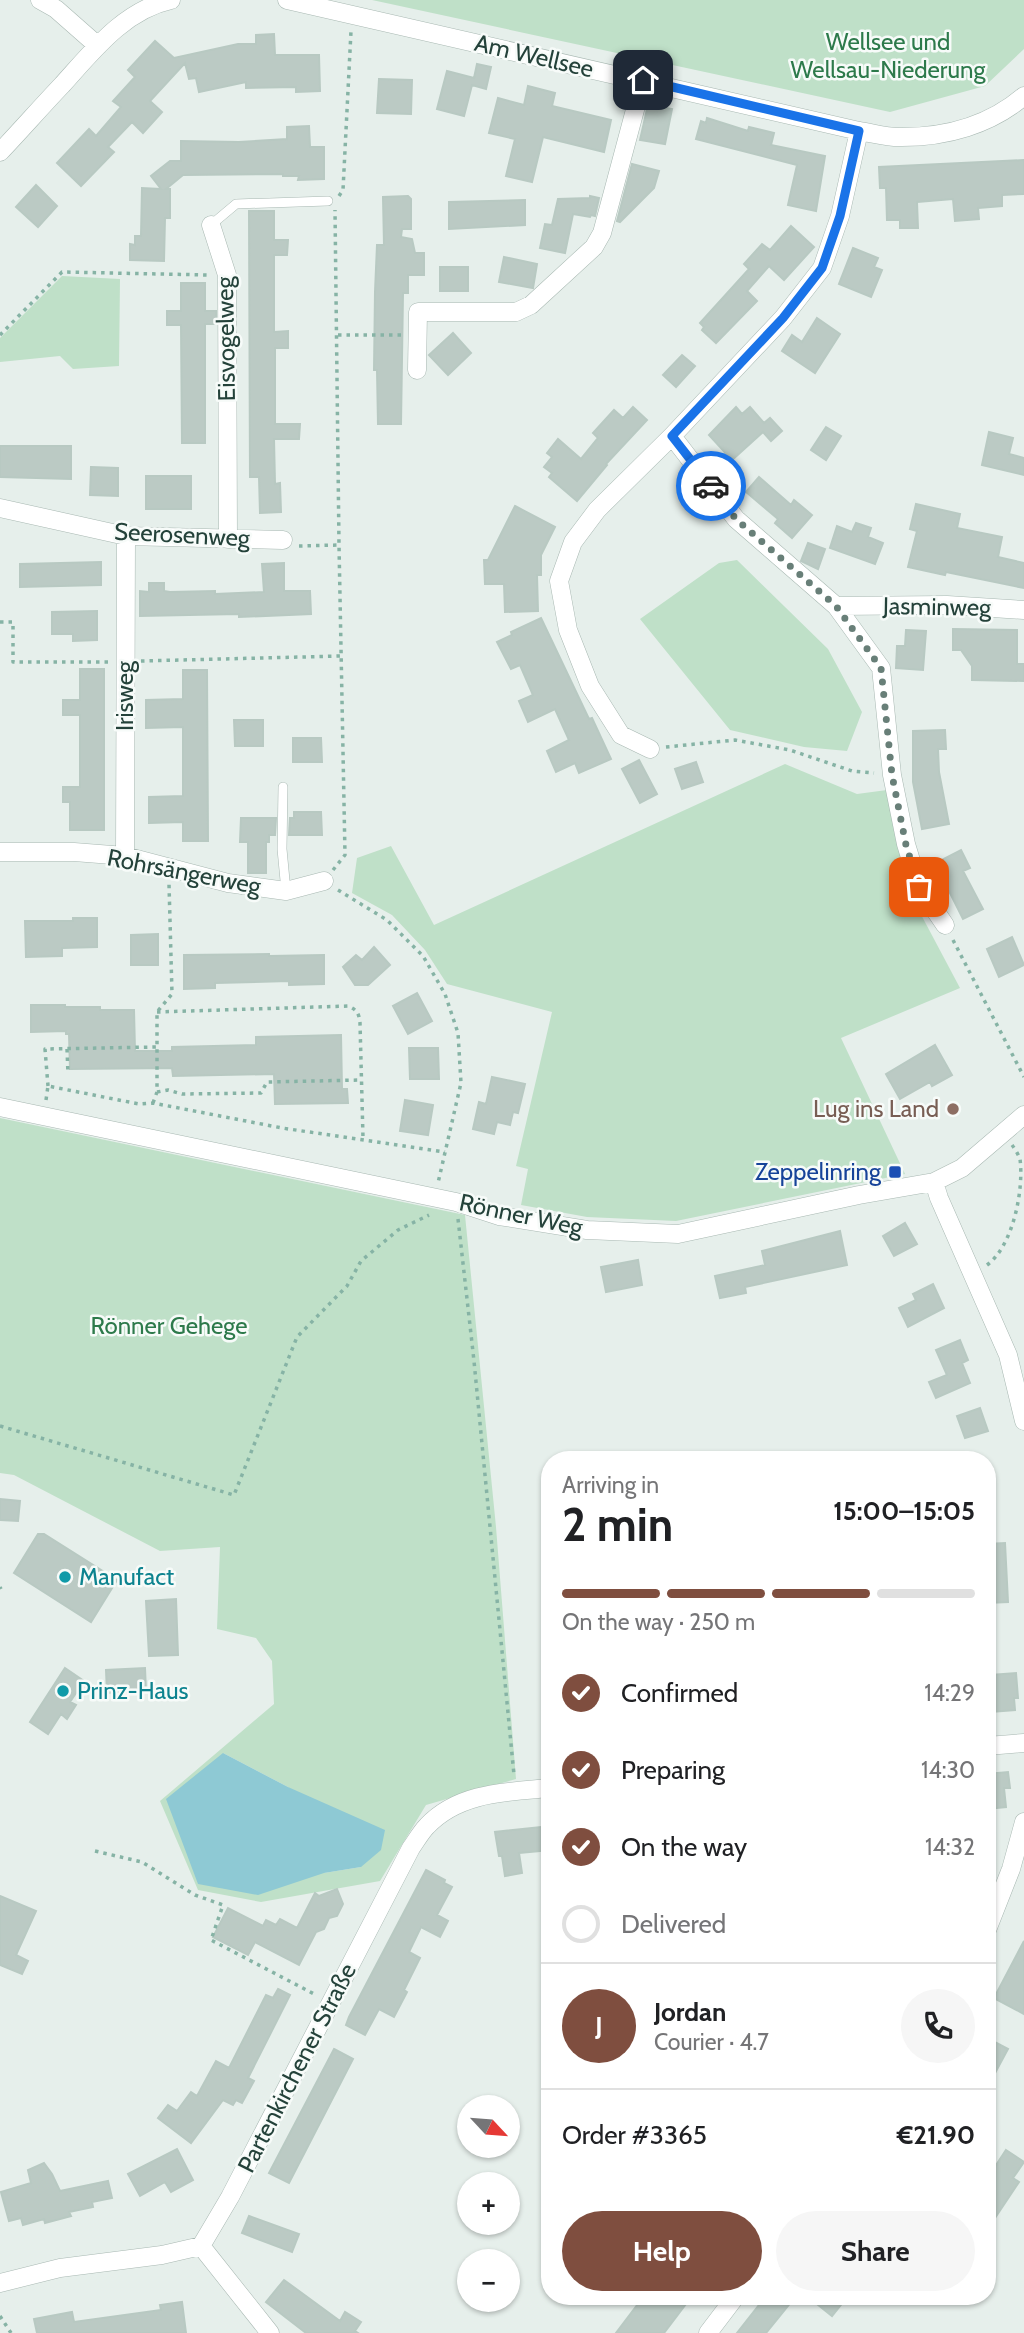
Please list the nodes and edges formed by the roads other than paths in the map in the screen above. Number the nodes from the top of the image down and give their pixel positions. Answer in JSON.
{"nodes":[{"id":1,"x":40,"y":0,"type":"edge"},
{"id":2,"x":171,"y":0,"type":"edge"},
{"id":3,"x":287,"y":0,"type":"edge"},
{"id":4,"x":98,"y":46,"type":"junction"},
{"id":5,"x":643,"y":80,"type":"junction"},
{"id":6,"x":1023,"y":98,"type":"edge"},
{"id":7,"x":859,"y":131,"type":"junction"},
{"id":8,"x":0,"y":152,"type":"edge"},
{"id":9,"x":328,"y":201,"type":"dead end"},
{"id":10,"x":211,"y":225,"type":"joint"},
{"id":11,"x":417,"y":370,"type":"dead end"},
{"id":12,"x":672,"y":436,"type":"junction"},
{"id":13,"x":0,"y":508,"type":"edge"},
{"id":14,"x":126,"y":536,"type":"junction"},
{"id":15,"x":228,"y":538,"type":"junction"},
{"id":16,"x":283,"y":540,"type":"road end"},
{"id":17,"x":836,"y":606,"type":"junction"},
{"id":18,"x":1024,"y":610,"type":"edge"},
{"id":19,"x":650,"y":749,"type":"road end"},
{"id":20,"x":283,"y":787,"type":"dead end"},
{"id":21,"x":0,"y":852,"type":"edge"},
{"id":22,"x":125,"y":856,"type":"junction"},
{"id":23,"x":324,"y":881,"type":"road end"},
{"id":24,"x":286,"y":891,"type":"junction"},
{"id":25,"x":946,"y":925,"type":"road end"},
{"id":26,"x":0,"y":1107,"type":"edge"},
{"id":27,"x":1024,"y":1115,"type":"edge"},
{"id":28,"x":934,"y":1182,"type":"junction"},
{"id":29,"x":1024,"y":1421,"type":"edge"},
{"id":30,"x":1024,"y":1743,"type":"edge"},
{"id":31,"x":996,"y":1745,"type":"edge"},
{"id":32,"x":541,"y":1789,"type":"edge"},
{"id":33,"x":1024,"y":1822,"type":"edge"},
{"id":34,"x":996,"y":1907,"type":"edge"},
{"id":35,"x":201,"y":2246,"type":"junction"},
{"id":36,"x":0,"y":2283,"type":"edge"},
{"id":37,"x":729,"y":2305,"type":"edge"},
{"id":38,"x":270,"y":2333,"type":"edge"},
{"id":39,"x":708,"y":2333,"type":"edge"}],
"edges":[{"from":1,"to":4,"type":"street"},
{"from":2,"to":4,"type":"street"},
{"from":3,"to":5,"type":"street","name":"Am Wellsee"},
{"from":4,"to":8,"type":"street"},
{"from":5,"to":7,"type":"street","name":"Am Wellsee"},
{"from":5,"to":11,"type":"street"},
{"from":6,"to":7,"type":"street","name":"Am Wellsee"},
{"from":7,"to":12,"type":"street"},
{"from":9,"to":10,"type":"lane","name":"Eisvogelweg"},
{"from":10,"to":15,"type":"street","name":"Eisvogelweg"},
{"from":12,"to":17,"type":"street"},
{"from":12,"to":19,"type":"street"},
{"from":13,"to":14,"type":"street","name":"Seerosenweg"},
{"from":14,"to":15,"type":"street","name":"Seerosenweg"},
{"from":14,"to":22,"type":"street","name":"Irisweg"},
{"from":15,"to":16,"type":"street","name":"Seerosenweg"},
{"from":17,"to":18,"type":"street","name":"Jasminweg"},
{"from":17,"to":25,"type":"street"},
{"from":20,"to":24,"type":"lane"},
{"from":21,"to":22,"type":"street","name":"Rohrsängerweg"},
{"from":22,"to":24,"type":"street","name":"Rohrsängerweg"},
{"from":23,"to":24,"type":"street","name":"Rohrsängerweg"},
{"from":26,"to":28,"type":"street","name":"Rönner Weg"},
{"from":27,"to":28,"type":"street","name":"Rönner Weg"},
{"from":28,"to":29,"type":"street"},
{"from":30,"to":31,"type":"street"},
{"from":32,"to":35,"type":"street","name":"Partenkirchener Straße"},
{"from":33,"to":34,"type":"street"},
{"from":35,"to":36,"type":"street"},
{"from":35,"to":38,"type":"street"},
{"from":37,"to":39,"type":"street"}]}
